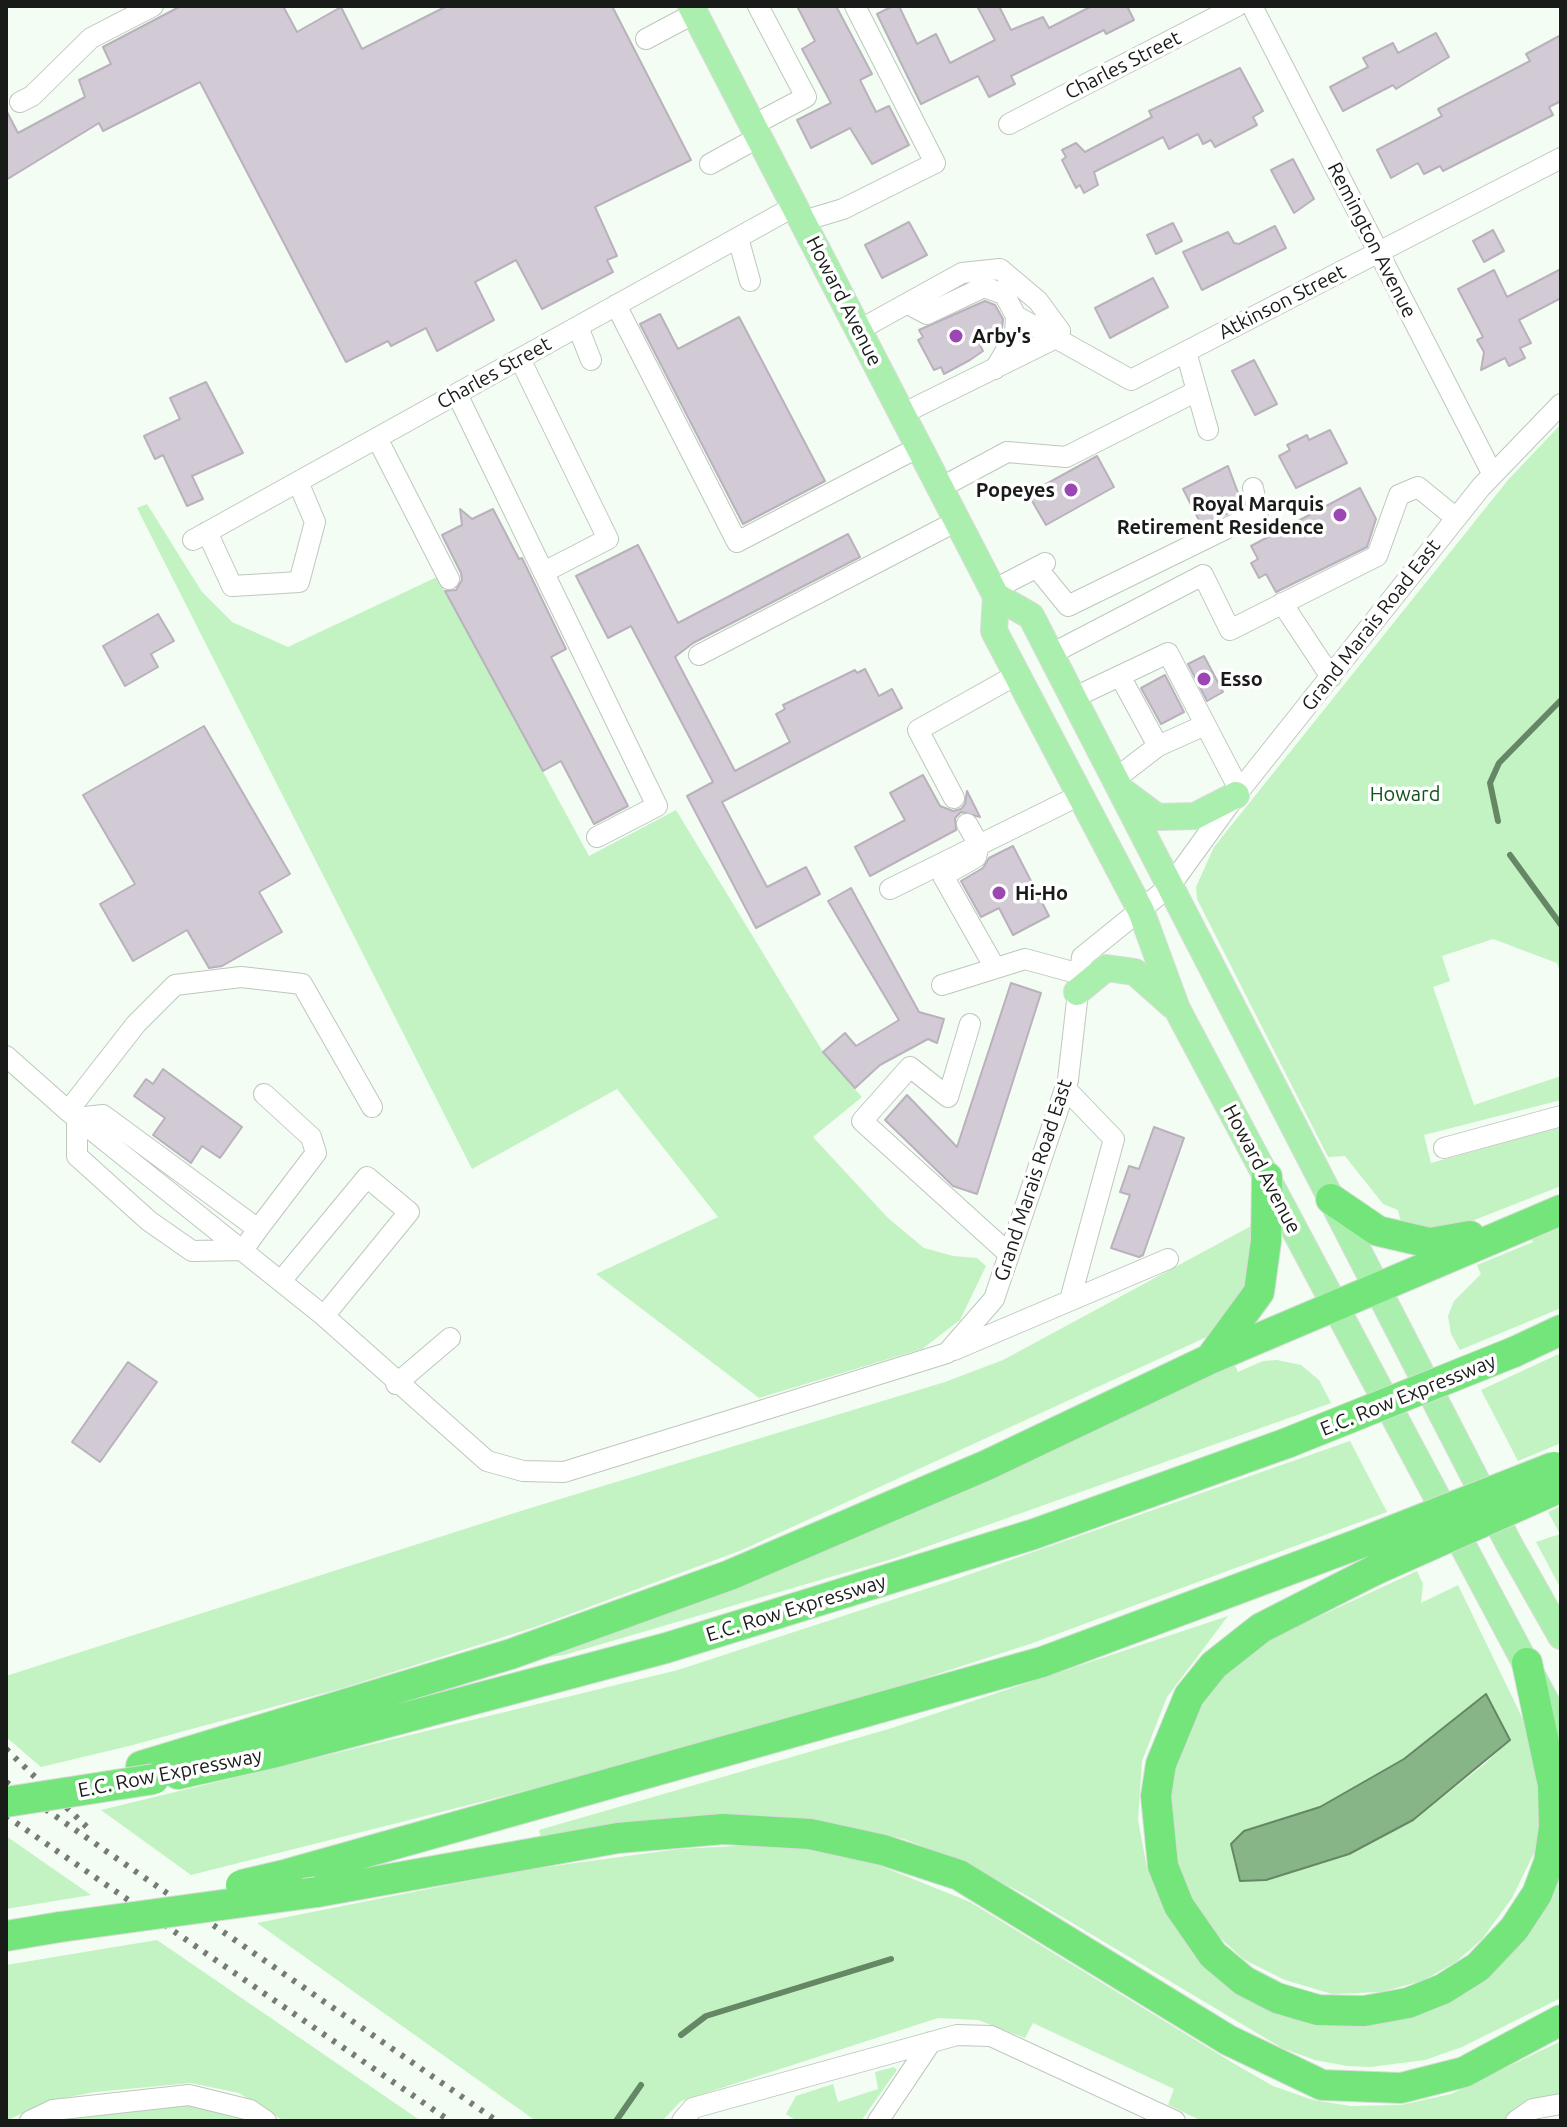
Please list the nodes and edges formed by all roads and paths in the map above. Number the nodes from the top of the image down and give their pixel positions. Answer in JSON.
{"nodes":[{"id":1,"x":153,"y":6,"type":"edge"},
{"id":2,"x":758,"y":6,"type":"edge"},
{"id":3,"x":855,"y":6,"type":"edge"},
{"id":4,"x":1237,"y":6,"type":"edge"},
{"id":5,"x":1252,"y":6,"type":"edge"},
{"id":6,"x":693,"y":10,"type":"edge"},
{"id":7,"x":646,"y":39,"type":"dead end"},
{"id":8,"x":20,"y":102,"type":"dead end"},
{"id":9,"x":1009,"y":124,"type":"dead end"},
{"id":10,"x":756,"y":131,"type":"junction"},
{"id":11,"x":1561,"y":158,"type":"edge"},
{"id":12,"x":710,"y":164,"type":"dead end"},
{"id":13,"x":799,"y":213,"type":"junction"},
{"id":14,"x":738,"y":238,"type":"junction"},
{"id":15,"x":1379,"y":252,"type":"junction"},
{"id":16,"x":750,"y":281,"type":"dead end"},
{"id":17,"x":616,"y":305,"type":"junction"},
{"id":18,"x":910,"y":305,"type":"junction"},
{"id":19,"x":1016,"y":316,"type":"junction"},
{"id":20,"x":578,"y":327,"type":"junction"},
{"id":21,"x":859,"y":330,"type":"junction"},
{"id":22,"x":1056,"y":338,"type":"junction"},
{"id":23,"x":1186,"y":352,"type":"junction"},
{"id":24,"x":520,"y":359,"type":"junction"},
{"id":25,"x":591,"y":360,"type":"dead end"},
{"id":26,"x":995,"y":369,"type":"junction"},
{"id":27,"x":1197,"y":391,"type":"junction"},
{"id":28,"x":457,"y":394,"type":"junction"},
{"id":29,"x":1561,"y":404,"type":"edge"},
{"id":30,"x":902,"y":414,"type":"junction"},
{"id":31,"x":1208,"y":430,"type":"dead end"},
{"id":32,"x":377,"y":438,"type":"junction"},
{"id":33,"x":919,"y":447,"type":"junction"},
{"id":34,"x":1492,"y":473,"type":"junction"},
{"id":35,"x":298,"y":482,"type":"junction"},
{"id":36,"x":940,"y":488,"type":"junction"},
{"id":37,"x":1253,"y":488,"type":"dead end"},
{"id":38,"x":1456,"y":518,"type":"junction"},
{"id":39,"x":957,"y":521,"type":"junction"},
{"id":40,"x":544,"y":572,"type":"junction"},
{"id":41,"x":449,"y":579,"type":"dead end"},
{"id":42,"x":994,"y":593,"type":"junction"},
{"id":43,"x":1282,"y":603,"type":"junction"},
{"id":44,"x":1051,"y":654,"type":"junction"},
{"id":45,"x":699,"y":655,"type":"dead end"},
{"id":46,"x":1016,"y":675,"type":"junction"},
{"id":47,"x":1120,"y":676,"type":"junction"},
{"id":48,"x":1331,"y":677,"type":"junction"},
{"id":49,"x":1073,"y":698,"type":"junction"},
{"id":50,"x":1205,"y":725,"type":"junction"},
{"id":51,"x":1158,"y":746,"type":"junction"},
{"id":52,"x":1118,"y":784,"type":"junction"},
{"id":53,"x":1238,"y":793,"type":"junction"},
{"id":54,"x":1080,"y":795,"type":"junction"},
{"id":55,"x":954,"y":798,"type":"dead end"},
{"id":56,"x":967,"y":824,"type":"dead end"},
{"id":57,"x":597,"y":837,"type":"dead end"},
{"id":58,"x":979,"y":845,"type":"junction"},
{"id":59,"x":1170,"y":886,"type":"junction"},
{"id":60,"x":890,"y":889,"type":"dead end"},
{"id":61,"x":1141,"y":911,"type":"junction"},
{"id":62,"x":995,"y":968,"type":"junction"},
{"id":63,"x":1078,"y":983,"type":"junction"},
{"id":64,"x":942,"y":985,"type":"dead end"},
{"id":65,"x":1177,"y":1009,"type":"junction"},
{"id":66,"x":970,"y":1024,"type":"dead end"},
{"id":67,"x":6,"y":1056,"type":"edge"},
{"id":68,"x":1065,"y":1088,"type":"junction"},
{"id":69,"x":264,"y":1094,"type":"dead end"},
{"id":70,"x":372,"y":1107,"type":"dead end"},
{"id":71,"x":73,"y":1114,"type":"junction"},
{"id":72,"x":1561,"y":1116,"type":"edge"},
{"id":73,"x":1444,"y":1148,"type":"dead end"},
{"id":74,"x":1267,"y":1177,"type":"junction"},
{"id":75,"x":1331,"y":1199,"type":"junction"},
{"id":76,"x":1561,"y":1210,"type":"edge"},
{"id":77,"x":1519,"y":1227,"type":"junction"},
{"id":78,"x":258,"y":1229,"type":"junction"},
{"id":79,"x":243,"y":1250,"type":"junction"},
{"id":80,"x":1009,"y":1254,"type":"junction"},
{"id":81,"x":1168,"y":1259,"type":"dead end"},
{"id":82,"x":281,"y":1281,"type":"junction"},
{"id":83,"x":1378,"y":1290,"type":"junction"},
{"id":84,"x":1070,"y":1300,"type":"junction"},
{"id":85,"x":1333,"y":1307,"type":"junction"},
{"id":86,"x":324,"y":1316,"type":"junction"},
{"id":87,"x":1561,"y":1330,"type":"edge"},
{"id":88,"x":450,"y":1338,"type":"dead end"},
{"id":89,"x":947,"y":1353,"type":"junction"},
{"id":90,"x":1210,"y":1359,"type":"junction"},
{"id":91,"x":396,"y":1384,"type":"junction"},
{"id":92,"x":1559,"y":1472,"type":"edge"},
{"id":93,"x":1561,"y":1636,"type":"edge"},
{"id":94,"x":1527,"y":1663,"type":"junction"},
{"id":95,"x":1561,"y":1730,"type":"edge"},
{"id":96,"x":148,"y":1772,"type":"junction"},
{"id":97,"x":6,"y":1802,"type":"edge"},
{"id":98,"x":60,"y":1927,"type":"junction"},
{"id":99,"x":14,"y":1935,"type":"edge"},
{"id":100,"x":1561,"y":2020,"type":"edge"},
{"id":101,"x":1561,"y":2027,"type":"edge"},
{"id":102,"x":1522,"y":2039,"type":"junction"},
{"id":103,"x":931,"y":2042,"type":"junction"},
{"id":104,"x":1561,"y":2104,"type":"edge"},
{"id":105,"x":30,"y":2121,"type":"edge"},
{"id":106,"x":266,"y":2121,"type":"edge"},
{"id":107,"x":682,"y":2121,"type":"edge"},
{"id":108,"x":878,"y":2121,"type":"edge"},
{"id":109,"x":1175,"y":2121,"type":"edge"},
{"id":110,"x":1516,"y":2121,"type":"edge"}],
"edges":[{"from":1,"to":8,"type":"street"},
{"from":2,"to":10,"type":"street"},
{"from":3,"to":13,"type":"street","name":"Charles Street"},
{"from":4,"to":9,"type":"street","name":"Charles Street"},
{"from":5,"to":15,"type":"street","name":"Remington Avenue"},
{"from":6,"to":7,"type":"street"},
{"from":6,"to":10,"type":"main road","name":"Howard Avenue"},
{"from":10,"to":12,"type":"street"},
{"from":10,"to":13,"type":"main road","name":"Howard Avenue"},
{"from":11,"to":15,"type":"street","name":"Atkinson Street"},
{"from":13,"to":14,"type":"street","name":"Charles Street"},
{"from":13,"to":21,"type":"main road","name":"Howard Avenue"},
{"from":14,"to":16,"type":"street"},
{"from":14,"to":17,"type":"street","name":"Charles Street"},
{"from":15,"to":23,"type":"street","name":"Atkinson Street"},
{"from":15,"to":34,"type":"street","name":"Remington Avenue"},
{"from":17,"to":20,"type":"street","name":"Charles Street"},
{"from":17,"to":33,"type":"street"},
{"from":18,"to":19,"type":"street"},
{"from":18,"to":21,"type":"street"},
{"from":18,"to":22,"type":"street"},
{"from":19,"to":22,"type":"street"},
{"from":19,"to":26,"type":"street"},
{"from":20,"to":24,"type":"street","name":"Charles Street"},
{"from":20,"to":25,"type":"street"},
{"from":21,"to":30,"type":"main road","name":"Howard Avenue"},
{"from":22,"to":23,"type":"street","name":"Atkinson Street"},
{"from":22,"to":26,"type":"street"},
{"from":23,"to":27,"type":"street"},
{"from":24,"to":28,"type":"street","name":"Charles Street"},
{"from":24,"to":40,"type":"street"},
{"from":26,"to":30,"type":"street"},
{"from":27,"to":31,"type":"street"},
{"from":27,"to":36,"type":"street"},
{"from":28,"to":32,"type":"street","name":"Charles Street"},
{"from":28,"to":40,"type":"street"},
{"from":29,"to":34,"type":"street","name":"Grand Marais Road East"},
{"from":30,"to":33,"type":"main road","name":"Howard Avenue"},
{"from":32,"to":35,"type":"street","name":"Charles Street"},
{"from":32,"to":41,"type":"street"},
{"from":33,"to":36,"type":"main road","name":"Howard Avenue"},
{"from":34,"to":38,"type":"street","name":"Grand Marais Road East"},
{"from":35,"to":35,"type":"street","name":"Charles Street"},
{"from":36,"to":39,"type":"main road","name":"Howard Avenue"},
{"from":37,"to":42,"type":"street"},
{"from":38,"to":43,"type":"street"},
{"from":38,"to":48,"type":"street","name":"Grand Marais Road East"},
{"from":39,"to":42,"type":"main road","name":"Howard Avenue"},
{"from":39,"to":45,"type":"street"},
{"from":40,"to":57,"type":"street"},
{"from":42,"to":44,"type":"main road"},
{"from":42,"to":46,"type":"main road","name":"Howard Avenue"},
{"from":43,"to":44,"type":"street"},
{"from":43,"to":48,"type":"street"},
{"from":44,"to":49,"type":"main road"},
{"from":46,"to":54,"type":"main road","name":"Howard Avenue"},
{"from":46,"to":55,"type":"street"},
{"from":47,"to":49,"type":"street"},
{"from":47,"to":50,"type":"street"},
{"from":47,"to":51,"type":"street"},
{"from":48,"to":53,"type":"street","name":"Grand Marais Road East"},
{"from":49,"to":52,"type":"main road"},
{"from":50,"to":51,"type":"street"},
{"from":50,"to":53,"type":"street"},
{"from":51,"to":52,"type":"street"},
{"from":52,"to":53,"type":"main road"},
{"from":52,"to":59,"type":"main road"},
{"from":53,"to":59,"type":"street","name":"Grand Marais Road East"},
{"from":54,"to":58,"type":"street"},
{"from":54,"to":61,"type":"main road","name":"Howard Avenue"},
{"from":56,"to":58,"type":"street"},
{"from":58,"to":60,"type":"street"},
{"from":58,"to":62,"type":"street"},
{"from":59,"to":61,"type":"street","name":"Grand Marais Road East"},
{"from":59,"to":75,"type":"main road"},
{"from":61,"to":63,"type":"street","name":"Grand Marais Road East"},
{"from":61,"to":65,"type":"main road","name":"Howard Avenue"},
{"from":62,"to":63,"type":"street"},
{"from":62,"to":64,"type":"street"},
{"from":63,"to":65,"type":"main road"},
{"from":63,"to":68,"type":"street","name":"Grand Marais Road East"},
{"from":65,"to":74,"type":"main road","name":"Howard Avenue"},
{"from":66,"to":80,"type":"street"},
{"from":67,"to":71,"type":"street"},
{"from":68,"to":80,"type":"street","name":"Grand Marais Road East"},
{"from":68,"to":84,"type":"street"},
{"from":69,"to":78,"type":"street"},
{"from":70,"to":71,"type":"street"},
{"from":71,"to":78,"type":"street"},
{"from":71,"to":79,"type":"street"},
{"from":71,"to":79,"type":"street"},
{"from":72,"to":73,"type":"street"},
{"from":74,"to":85,"type":"main road","name":"Howard Avenue"},
{"from":74,"to":90,"type":"highway"},
{"from":75,"to":77,"type":"highway"},
{"from":75,"to":83,"type":"main road"},
{"from":76,"to":77,"type":"highway"},
{"from":77,"to":83,"type":"highway"},
{"from":78,"to":79,"type":"street"},
{"from":79,"to":82,"type":"street"},
{"from":80,"to":89,"type":"street","name":"Grand Marais Road East"},
{"from":81,"to":84,"type":"street"},
{"from":82,"to":86,"type":"street"},
{"from":82,"to":86,"type":"street"},
{"from":83,"to":85,"type":"highway"},
{"from":83,"to":93,"type":"main road"},
{"from":84,"to":89,"type":"street"},
{"from":85,"to":90,"type":"highway"},
{"from":85,"to":94,"type":"main road","name":"Howard Avenue"},
{"from":86,"to":91,"type":"street"},
{"from":87,"to":96,"type":"highway","name":"E.C. Row Expressway","bridge":true},
{"from":88,"to":91,"type":"street"},
{"from":89,"to":91,"type":"street"},
{"from":90,"to":96,"type":"highway"},
{"from":92,"to":94,"type":"highway","bridge":true},
{"from":92,"to":98,"type":"highway","bridge":true},
{"from":94,"to":95,"type":"main road","name":"Howard Avenue"},
{"from":96,"to":97,"type":"highway","name":"E.C. Row Expressway","bridge":true},
{"from":98,"to":99,"type":"highway"},
{"from":98,"to":102,"type":"highway","bridge":true},
{"from":100,"to":102,"type":"highway"},
{"from":101,"to":102,"type":"highway"},
{"from":103,"to":107,"type":"street"},
{"from":103,"to":108,"type":"street"},
{"from":103,"to":109,"type":"street"},
{"from":104,"to":110,"type":"street"},
{"from":105,"to":106,"type":"street"}]}
